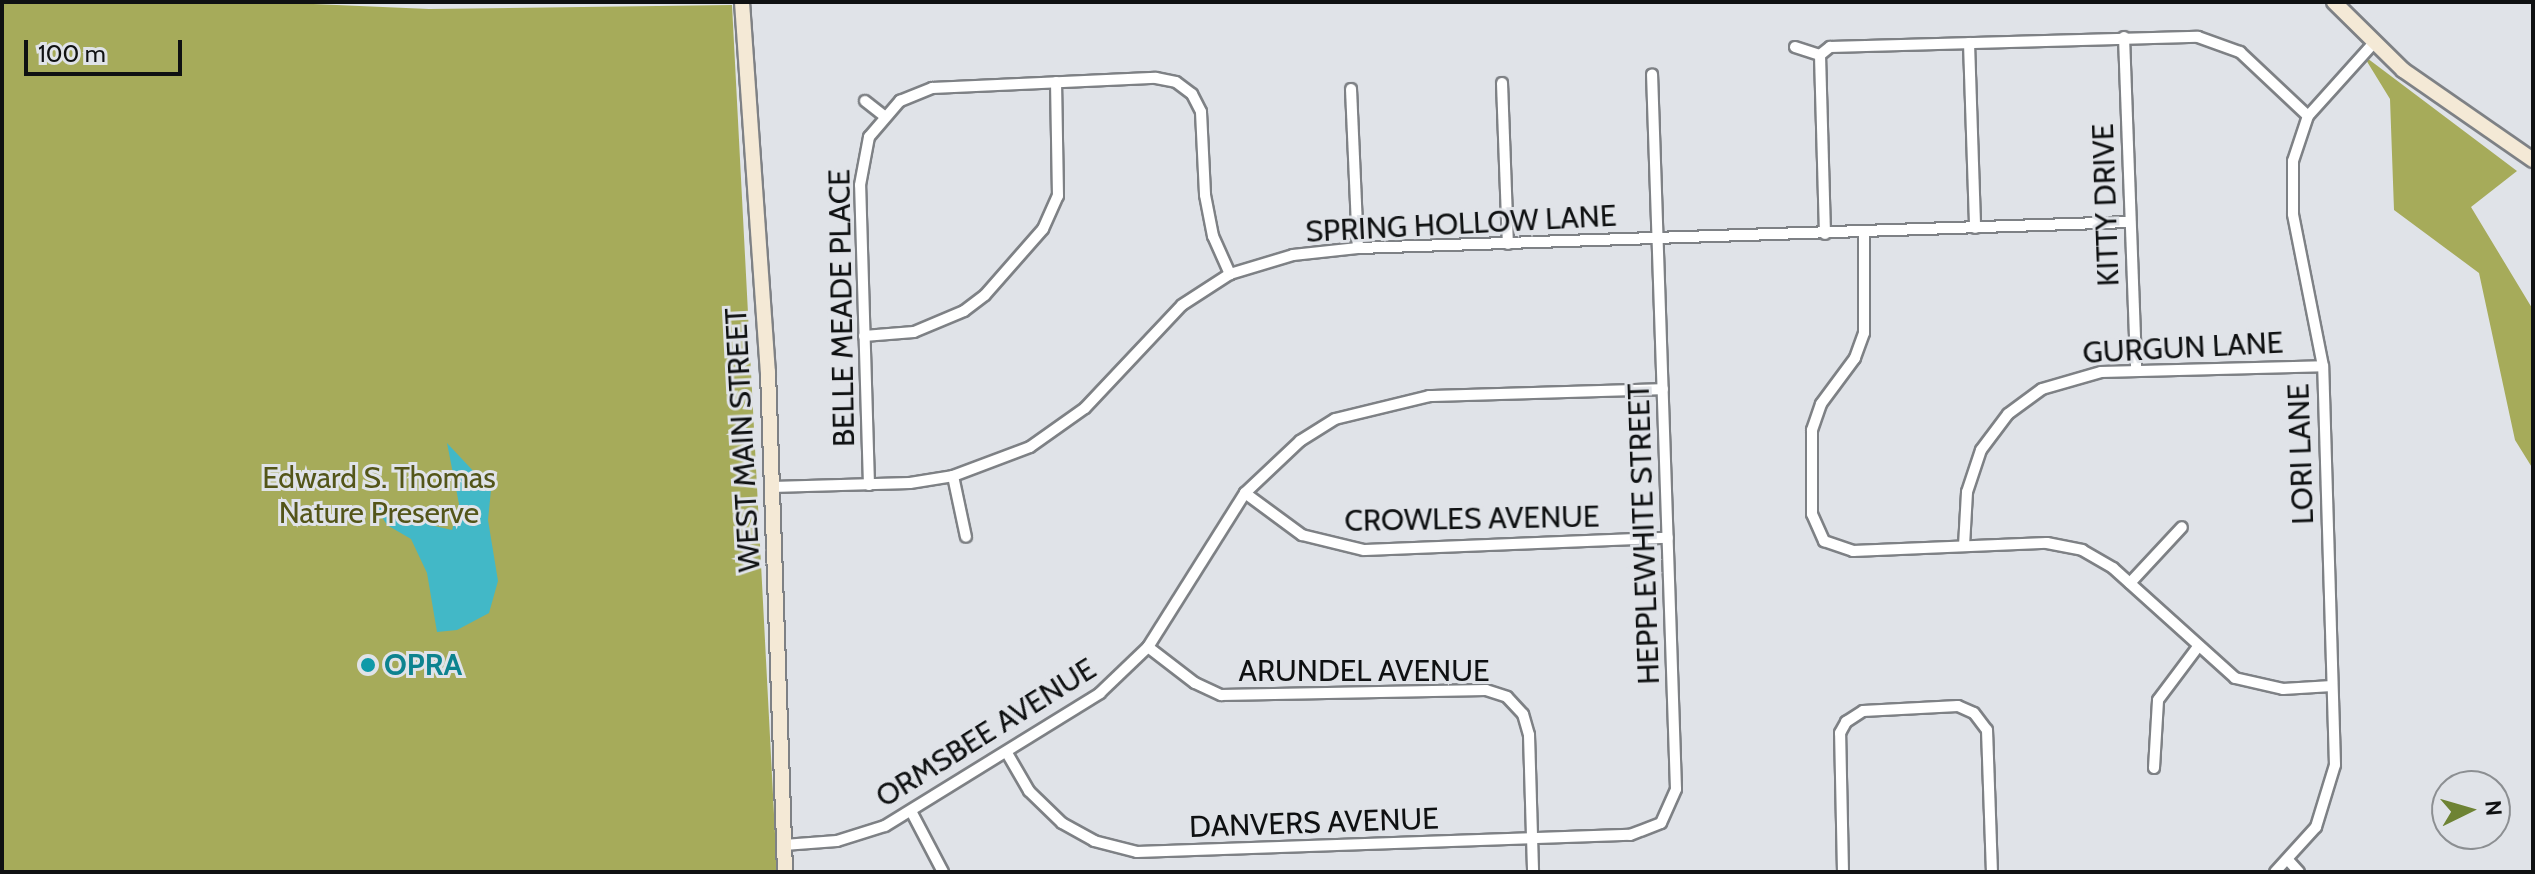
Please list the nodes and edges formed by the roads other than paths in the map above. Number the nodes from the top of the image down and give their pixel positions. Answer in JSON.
{"nodes":[{"id":1,"x":2334,"y":2,"type":"edge"},
{"id":2,"x":742,"y":4,"type":"edge"},
{"id":3,"x":2124,"y":37,"type":"junction"},
{"id":4,"x":1969,"y":43,"type":"junction"},
{"id":5,"x":2372,"y":45,"type":"junction"},
{"id":6,"x":1795,"y":47,"type":"dead end"},
{"id":7,"x":1820,"y":55,"type":"junction"},
{"id":8,"x":1652,"y":74,"type":"dead end"},
{"id":9,"x":1056,"y":82,"type":"junction"},
{"id":10,"x":1502,"y":83,"type":"dead end"},
{"id":11,"x":1351,"y":89,"type":"dead end"},
{"id":12,"x":865,"y":101,"type":"dead end"},
{"id":13,"x":884,"y":116,"type":"junction"},
{"id":14,"x":2308,"y":116,"type":"junction"},
{"id":15,"x":2533,"y":160,"type":"edge"},
{"id":16,"x":2130,"y":222,"type":"junction"},
{"id":17,"x":1975,"y":228,"type":"junction"},
{"id":18,"x":1864,"y":232,"type":"junction"},
{"id":19,"x":1825,"y":234,"type":"junction"},
{"id":20,"x":1658,"y":239,"type":"junction"},
{"id":21,"x":1508,"y":244,"type":"junction"},
{"id":22,"x":1358,"y":248,"type":"junction"},
{"id":23,"x":1230,"y":274,"type":"junction"},
{"id":24,"x":864,"y":336,"type":"junction"},
{"id":25,"x":2323,"y":366,"type":"junction"},
{"id":26,"x":2136,"y":371,"type":"junction"},
{"id":27,"x":1663,"y":389,"type":"junction"},
{"id":28,"x":953,"y":476,"type":"junction"},
{"id":29,"x":869,"y":485,"type":"junction"},
{"id":30,"x":772,"y":487,"type":"junction"},
{"id":31,"x":1245,"y":493,"type":"junction"},
{"id":32,"x":2182,"y":527,"type":"dead end"},
{"id":33,"x":966,"y":537,"type":"dead end"},
{"id":34,"x":1668,"y":538,"type":"junction"},
{"id":35,"x":1964,"y":546,"type":"junction"},
{"id":36,"x":2130,"y":583,"type":"junction"},
{"id":37,"x":1148,"y":647,"type":"junction"},
{"id":38,"x":2197,"y":648,"type":"junction"},
{"id":39,"x":2332,"y":686,"type":"junction"},
{"id":40,"x":1007,"y":753,"type":"junction"},
{"id":41,"x":2154,"y":768,"type":"dead end"},
{"id":42,"x":911,"y":811,"type":"junction"},
{"id":43,"x":1661,"y":823,"type":"joint"},
{"id":44,"x":1532,"y":839,"type":"junction"},
{"id":45,"x":784,"y":845,"type":"junction"},
{"id":46,"x":2289,"y":861,"type":"junction"},
{"id":47,"x":785,"y":872,"type":"edge"},
{"id":48,"x":943,"y":872,"type":"edge"},
{"id":49,"x":1533,"y":872,"type":"edge"},
{"id":50,"x":1843,"y":872,"type":"edge"},
{"id":51,"x":1992,"y":872,"type":"edge"},
{"id":52,"x":2275,"y":872,"type":"edge"},
{"id":53,"x":2299,"y":872,"type":"edge"}],
"edges":[{"from":1,"to":5,"type":"main road"},
{"from":2,"to":30,"type":"main road","name":"WEST MAIN STREET"},
{"from":3,"to":4,"type":"street"},
{"from":3,"to":14,"type":"street"},
{"from":3,"to":16,"type":"street","name":"KITTY DRIVE"},
{"from":4,"to":7,"type":"street"},
{"from":4,"to":17,"type":"street"},
{"from":5,"to":14,"type":"street","name":"LORI LANE"},
{"from":5,"to":15,"type":"main road"},
{"from":6,"to":7,"type":"street"},
{"from":7,"to":19,"type":"street"},
{"from":8,"to":20,"type":"street","name":"HEPPLEWHITE STREET"},
{"from":9,"to":13,"type":"street","name":"BELLE MEADE PLACE"},
{"from":9,"to":23,"type":"street","name":"BELLE MEADE PLACE"},
{"from":9,"to":24,"type":"street"},
{"from":10,"to":21,"type":"street"},
{"from":11,"to":22,"type":"street"},
{"from":12,"to":13,"type":"street"},
{"from":13,"to":24,"type":"street","name":"BELLE MEADE PLACE"},
{"from":14,"to":25,"type":"street","name":"LORI LANE"},
{"from":16,"to":17,"type":"street","name":"SPRING HOLLOW LANE"},
{"from":16,"to":26,"type":"street","name":"KITTY DRIVE"},
{"from":17,"to":18,"type":"street","name":"SPRING HOLLOW LANE"},
{"from":18,"to":19,"type":"street","name":"SPRING HOLLOW LANE"},
{"from":18,"to":35,"type":"street"},
{"from":19,"to":20,"type":"street","name":"SPRING HOLLOW LANE"},
{"from":20,"to":21,"type":"street","name":"SPRING HOLLOW LANE"},
{"from":20,"to":27,"type":"street","name":"HEPPLEWHITE STREET"},
{"from":21,"to":22,"type":"street","name":"SPRING HOLLOW LANE"},
{"from":22,"to":23,"type":"street","name":"SPRING HOLLOW LANE"},
{"from":23,"to":28,"type":"street","name":"SPRING HOLLOW LANE"},
{"from":24,"to":29,"type":"street","name":"BELLE MEADE PLACE"},
{"from":25,"to":26,"type":"street","name":"GURGUN LANE"},
{"from":25,"to":39,"type":"street","name":"LORI LANE"},
{"from":26,"to":35,"type":"street","name":"GURGUN LANE"},
{"from":27,"to":31,"type":"street","name":"ORMSBEE AVENUE"},
{"from":27,"to":34,"type":"street","name":"HEPPLEWHITE STREET"},
{"from":28,"to":29,"type":"street","name":"SPRING HOLLOW LANE"},
{"from":28,"to":33,"type":"street"},
{"from":29,"to":30,"type":"street","name":"SPRING HOLLOW LANE"},
{"from":30,"to":45,"type":"main road","name":"WEST MAIN STREET"},
{"from":31,"to":34,"type":"street","name":"CROWLES AVENUE"},
{"from":31,"to":37,"type":"street","name":"ORMSBEE AVENUE"},
{"from":32,"to":36,"type":"street"},
{"from":34,"to":43,"type":"street","name":"HEPPLEWHITE STREET"},
{"from":35,"to":36,"type":"street"},
{"from":36,"to":38,"type":"street"},
{"from":37,"to":40,"type":"street","name":"ORMSBEE AVENUE"},
{"from":37,"to":44,"type":"street","name":"ARUNDEL AVENUE"},
{"from":38,"to":39,"type":"street"},
{"from":38,"to":41,"type":"street"},
{"from":39,"to":46,"type":"street","name":"LORI LANE"},
{"from":40,"to":42,"type":"street","name":"ORMSBEE AVENUE"},
{"from":40,"to":44,"type":"street","name":"DANVERS AVENUE"},
{"from":42,"to":45,"type":"street","name":"ORMSBEE AVENUE"},
{"from":42,"to":48,"type":"street"},
{"from":43,"to":44,"type":"street","name":"DANVERS AVENUE"},
{"from":44,"to":49,"type":"street","name":"ARUNDEL AVENUE"},
{"from":45,"to":47,"type":"main road","name":"WEST MAIN STREET"},
{"from":46,"to":52,"type":"street","name":"LORI LANE"},
{"from":46,"to":53,"type":"street"},
{"from":50,"to":51,"type":"street"}]}
